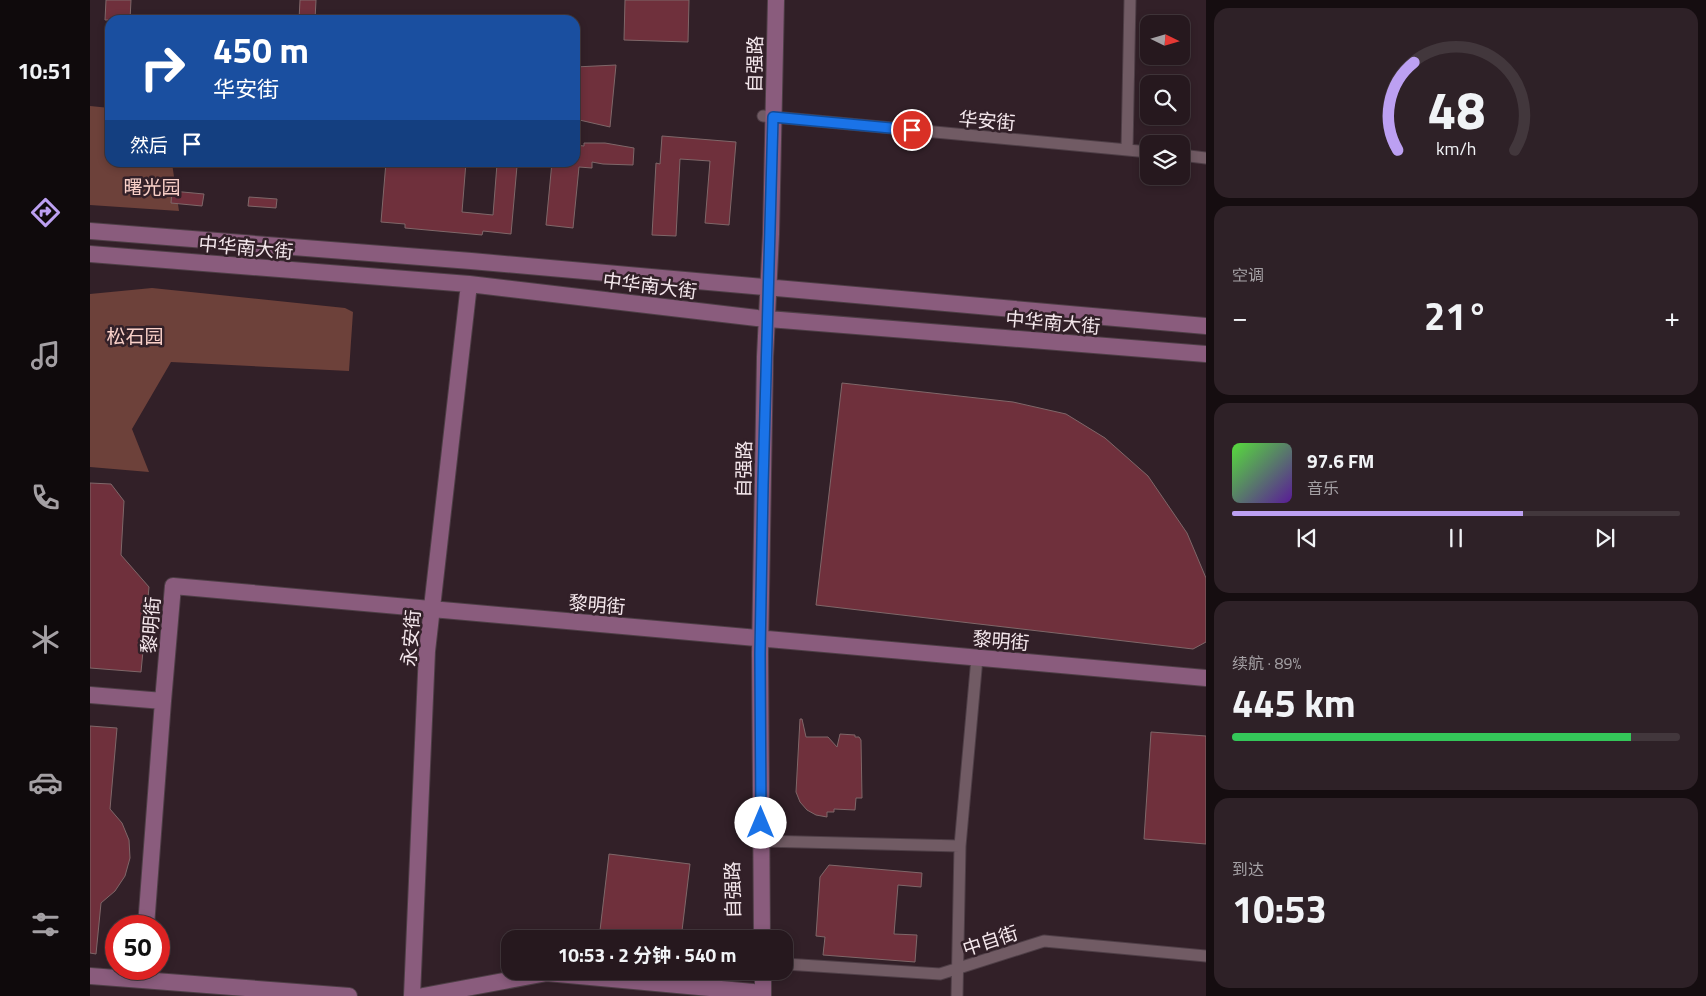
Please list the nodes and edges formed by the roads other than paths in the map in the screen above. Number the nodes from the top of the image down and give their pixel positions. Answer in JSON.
{"nodes":[{"id":1,"x":766,"y":0,"type":"edge"},
{"id":2,"x":776,"y":0,"type":"edge"},
{"id":3,"x":1130,"y":0,"type":"edge"},
{"id":4,"x":768,"y":117,"type":"junction"},
{"id":5,"x":1127,"y":150,"type":"junction"},
{"id":6,"x":1140,"y":151,"type":"edge"},
{"id":7,"x":1190,"y":157,"type":"edge"},
{"id":8,"x":1206,"y":158,"type":"edge"},
{"id":9,"x":90,"y":231,"type":"edge"},
{"id":10,"x":90,"y":254,"type":"edge"},
{"id":11,"x":469,"y":284,"type":"junction"},
{"id":12,"x":763,"y":287,"type":"junction"},
{"id":13,"x":762,"y":318,"type":"junction"},
{"id":14,"x":1206,"y":326,"type":"edge"},
{"id":15,"x":1206,"y":354,"type":"edge"},
{"id":16,"x":432,"y":609,"type":"junction"},
{"id":17,"x":755,"y":638,"type":"junction"},
{"id":18,"x":976,"y":658,"type":"junction"},
{"id":19,"x":1206,"y":678,"type":"edge"},
{"id":20,"x":90,"y":695,"type":"edge"},
{"id":21,"x":163,"y":701,"type":"junction"},
{"id":22,"x":761,"y":841,"type":"junction"},
{"id":23,"x":960,"y":846,"type":"junction"},
{"id":24,"x":147,"y":915,"type":"edge"},
{"id":25,"x":752,"y":930,"type":"edge"},
{"id":26,"x":762,"y":930,"type":"edge"},
{"id":27,"x":1206,"y":956,"type":"edge"},
{"id":28,"x":793,"y":965,"type":"edge"},
{"id":29,"x":958,"y":968,"type":"junction"},
{"id":30,"x":90,"y":976,"type":"edge"},
{"id":31,"x":754,"y":980,"type":"edge"},
{"id":32,"x":761,"y":980,"type":"edge"},
{"id":33,"x":142,"y":982,"type":"edge"},
{"id":34,"x":328,"y":995,"type":"edge"},
{"id":35,"x":757,"y":995,"type":"edge"},
{"id":36,"x":349,"y":996,"type":"edge"},
{"id":37,"x":412,"y":996,"type":"edge"},
{"id":38,"x":423,"y":996,"type":"edge"},
{"id":39,"x":957,"y":996,"type":"edge"}],
"edges":[{"from":1,"to":4,"type":"main road","name":"自强路"},
{"from":2,"to":4,"type":"main road","name":"自强路"},
{"from":3,"to":5,"type":"street"},
{"from":4,"to":5,"type":"street","name":"华安街"},
{"from":4,"to":12,"type":"main road","name":"自强路"},
{"from":5,"to":6,"type":"street","name":"华安街"},
{"from":7,"to":8,"type":"street"},
{"from":9,"to":12,"type":"main road","name":"中华南大街"},
{"from":10,"to":11,"type":"main road","name":"中华南大街"},
{"from":11,"to":13,"type":"main road","name":"中华南大街"},
{"from":11,"to":16,"type":"main road","name":"永安街"},
{"from":12,"to":13,"type":"main road","name":"自强路"},
{"from":12,"to":14,"type":"main road","name":"中华南大街"},
{"from":13,"to":15,"type":"main road","name":"中华南大街"},
{"from":13,"to":17,"type":"main road","name":"自强路"},
{"from":16,"to":17,"type":"main road","name":"黎明街"},
{"from":16,"to":21,"type":"main road","name":"黎明街"},
{"from":16,"to":37,"type":"main road","name":"永安街"},
{"from":17,"to":18,"type":"main road","name":"黎明街"},
{"from":17,"to":22,"type":"main road","name":"自强路"},
{"from":17,"to":25,"type":"main road","name":"自强路"},
{"from":18,"to":19,"type":"main road","name":"黎明街"},
{"from":18,"to":23,"type":"street"},
{"from":20,"to":21,"type":"main road"},
{"from":21,"to":24,"type":"main road"},
{"from":22,"to":23,"type":"street"},
{"from":22,"to":26,"type":"main road","name":"自强路"},
{"from":23,"to":29,"type":"street"},
{"from":27,"to":29,"type":"street","name":"中自街"},
{"from":28,"to":29,"type":"street","name":"中自街"},
{"from":29,"to":39,"type":"street"},
{"from":30,"to":33,"type":"main road"},
{"from":31,"to":35,"type":"main road"},
{"from":32,"to":35,"type":"main road"},
{"from":33,"to":34,"type":"main road"},
{"from":34,"to":36,"type":"main road"},
{"from":35,"to":38,"type":"main road"}]}
